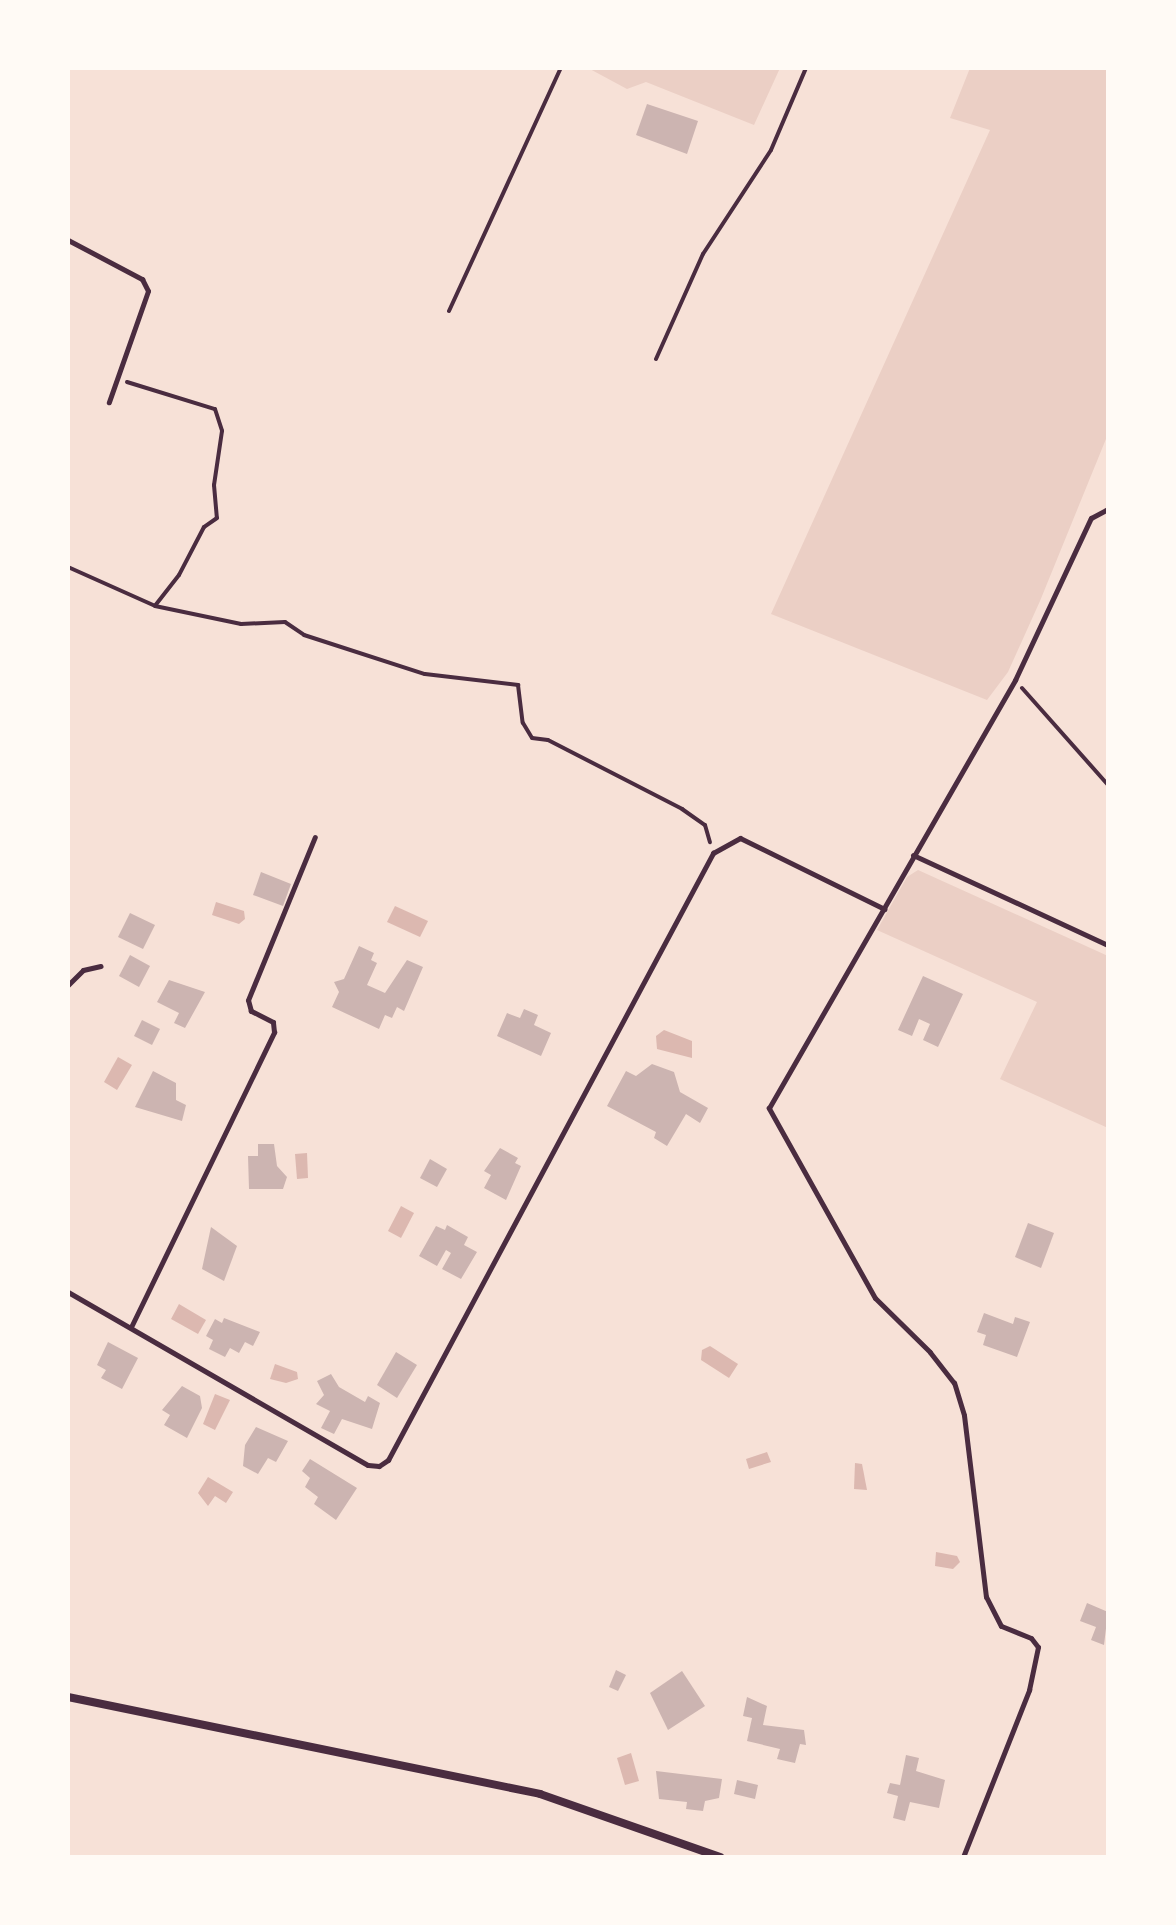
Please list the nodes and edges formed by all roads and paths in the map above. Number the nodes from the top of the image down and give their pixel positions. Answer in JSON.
{"nodes":[{"id":1,"x":561,"y":68,"type":"edge"},
{"id":2,"x":806,"y":68,"type":"edge"},
{"id":3,"x":68,"y":240,"type":"edge"},
{"id":4,"x":449,"y":311,"type":"dead end"},
{"id":5,"x":656,"y":359,"type":"dead end"},
{"id":6,"x":117,"y":379,"type":"junction"},
{"id":7,"x":109,"y":402,"type":"dead end"},
{"id":8,"x":1108,"y":509,"type":"edge"},
{"id":9,"x":68,"y":567,"type":"edge"},
{"id":10,"x":155,"y":606,"type":"junction"},
{"id":11,"x":1015,"y":680,"type":"junction"},
{"id":12,"x":1108,"y":785,"type":"edge"},
{"id":13,"x":315,"y":837,"type":"dead end"},
{"id":14,"x":713,"y":853,"type":"junction"},
{"id":15,"x":913,"y":855,"type":"junction"},
{"id":16,"x":884,"y":909,"type":"junction"},
{"id":17,"x":1108,"y":945,"type":"edge"},
{"id":18,"x":101,"y":966,"type":"dead end"},
{"id":19,"x":68,"y":985,"type":"edge"},
{"id":20,"x":68,"y":1292,"type":"edge"},
{"id":21,"x":131,"y":1327,"type":"junction"},
{"id":22,"x":68,"y":1697,"type":"edge"},
{"id":23,"x":720,"y":1857,"type":"edge"},
{"id":24,"x":963,"y":1857,"type":"edge"}],
"edges":[{"from":1,"to":4,"type":"path"},
{"from":2,"to":5,"type":"path"},
{"from":3,"to":6,"type":"lane"},
{"from":6,"to":7,"type":"lane"},
{"from":6,"to":10,"type":"path"},
{"from":8,"to":11,"type":"lane"},
{"from":9,"to":10,"type":"path"},
{"from":10,"to":14,"type":"path"},
{"from":11,"to":12,"type":"path"},
{"from":11,"to":15,"type":"lane"},
{"from":13,"to":21,"type":"lane"},
{"from":14,"to":16,"type":"lane"},
{"from":14,"to":21,"type":"lane"},
{"from":15,"to":16,"type":"lane"},
{"from":15,"to":17,"type":"lane"},
{"from":16,"to":24,"type":"lane"},
{"from":18,"to":19,"type":"lane"},
{"from":20,"to":21,"type":"lane"},
{"from":22,"to":23,"type":"street"}]}
